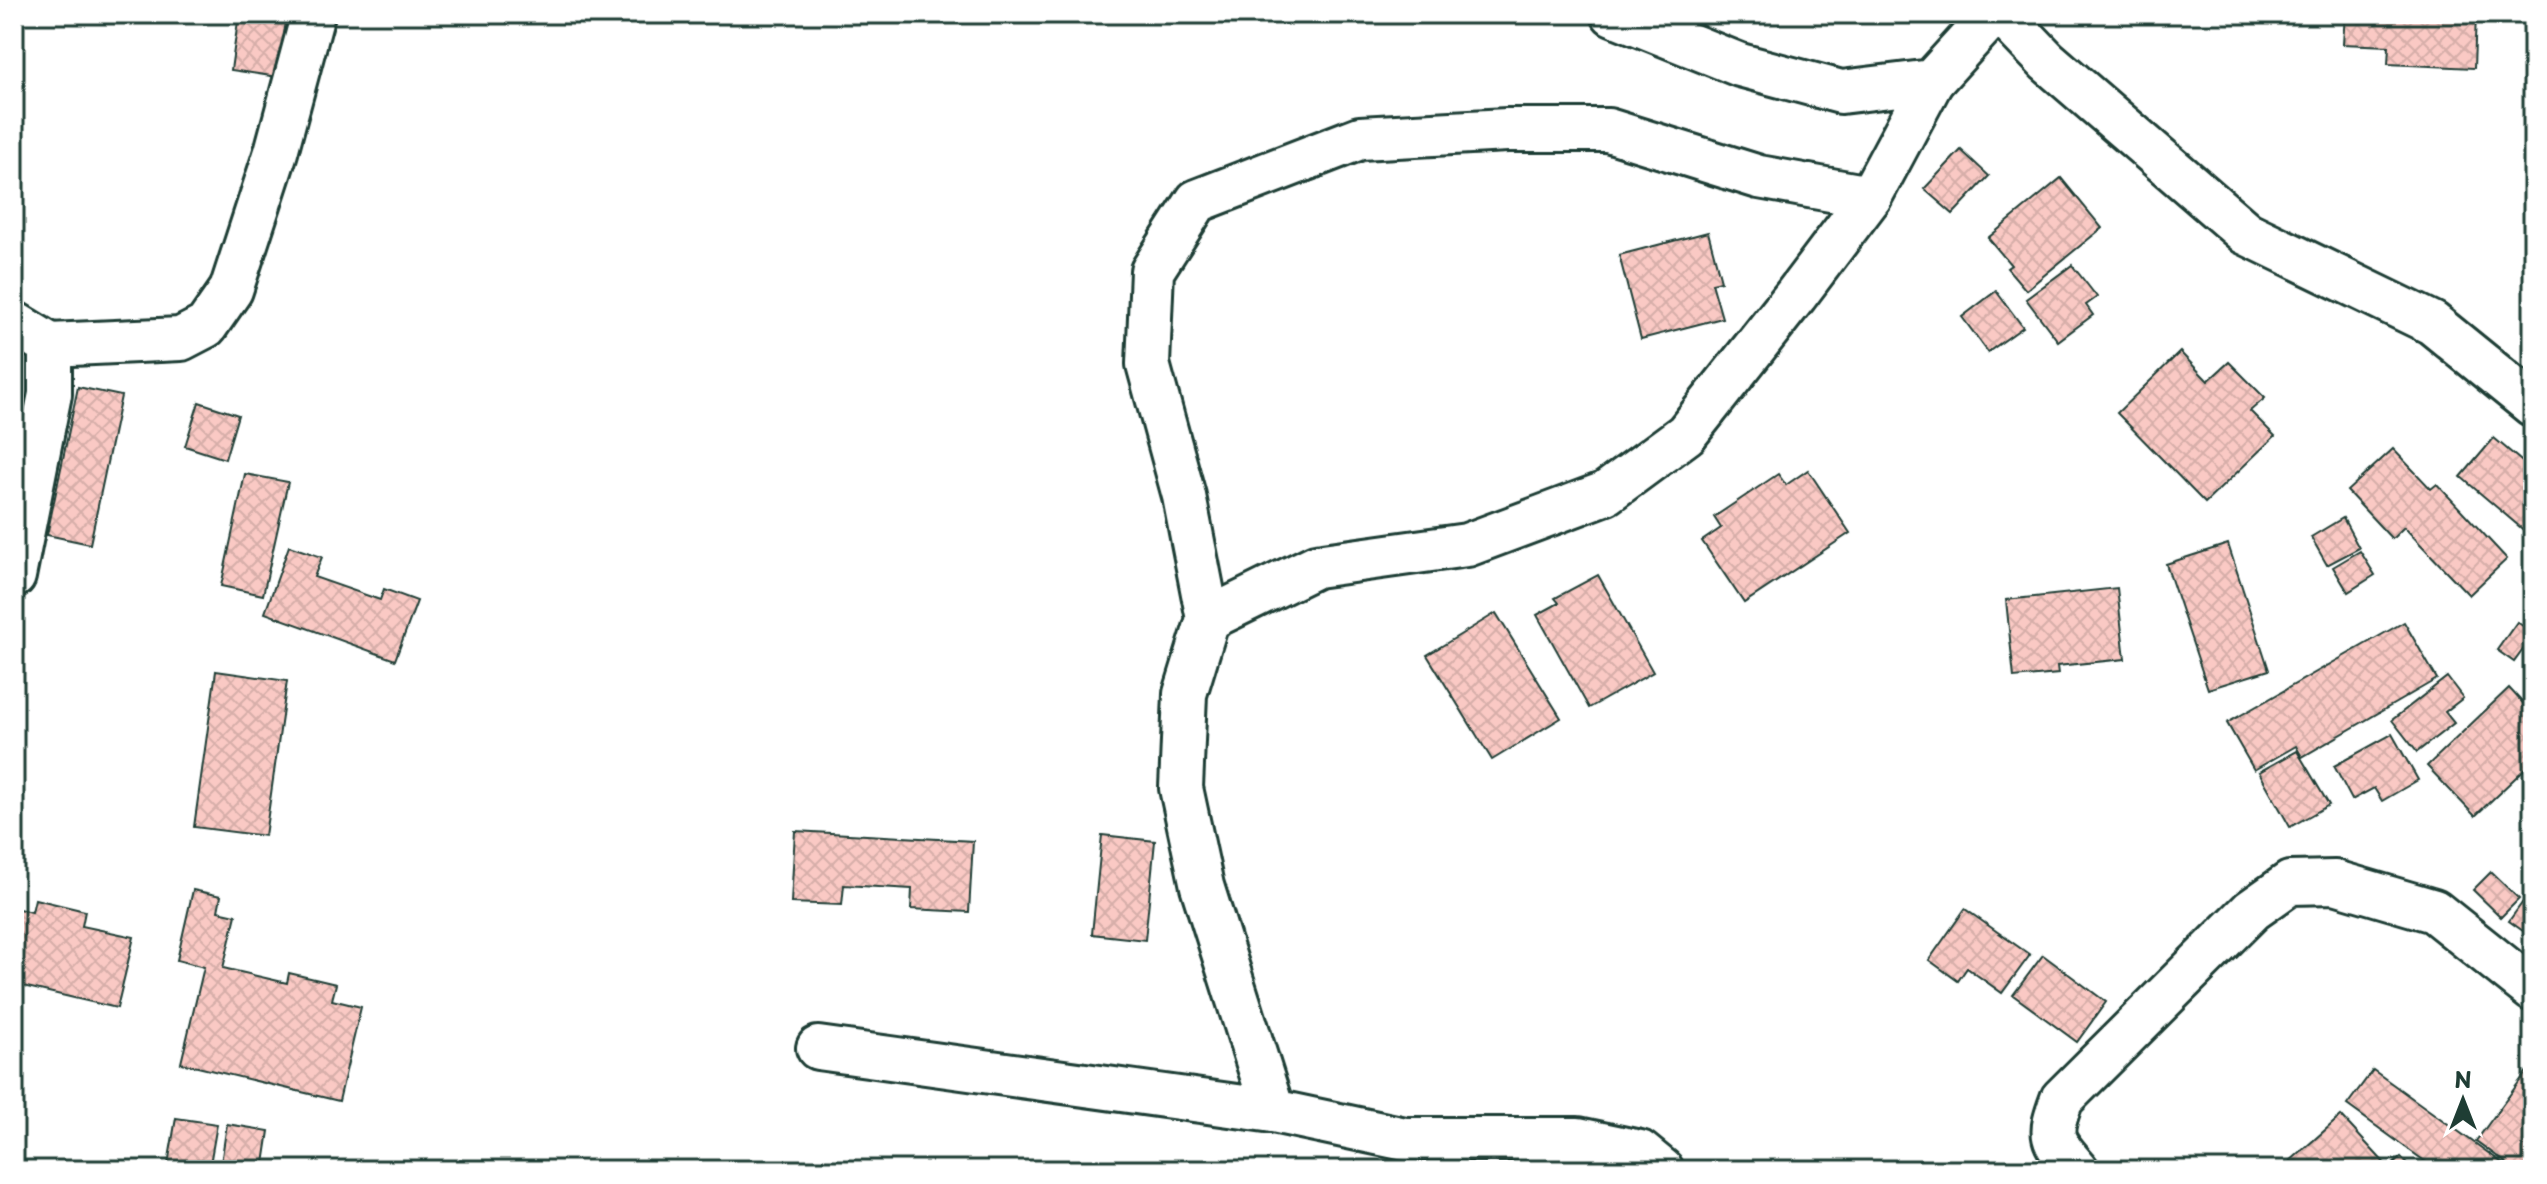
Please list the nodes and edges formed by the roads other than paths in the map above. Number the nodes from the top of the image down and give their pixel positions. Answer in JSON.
{"nodes":[{"id":1,"x":313,"y":14,"type":"edge"},
{"id":2,"x":1613,"y":14,"type":"edge"},
{"id":3,"x":1993,"y":14,"type":"edge"},
{"id":4,"x":2002,"y":14,"type":"edge"},
{"id":5,"x":1932,"y":81,"type":"junction"},
{"id":6,"x":1870,"y":197,"type":"junction"},
{"id":7,"x":14,"y":323,"type":"edge"},
{"id":8,"x":50,"y":345,"type":"junction"},
{"id":9,"x":2533,"y":405,"type":"edge"},
{"id":10,"x":14,"y":576,"type":"edge"},
{"id":11,"x":1208,"y":619,"type":"junction"},
{"id":12,"x":2533,"y":990,"type":"edge"},
{"id":13,"x":818,"y":1048,"type":"dead end"},
{"id":14,"x":1273,"y":1111,"type":"junction"},
{"id":15,"x":1662,"y":1170,"type":"edge"},
{"id":16,"x":2077,"y":1170,"type":"edge"}],
"edges":[{"from":1,"to":8,"type":"street"},
{"from":2,"to":5,"type":"street"},
{"from":3,"to":5,"type":"street"},
{"from":4,"to":9,"type":"street"},
{"from":5,"to":6,"type":"street"},
{"from":6,"to":11,"type":"street"},
{"from":6,"to":11,"type":"street"},
{"from":7,"to":8,"type":"street"},
{"from":8,"to":10,"type":"street"},
{"from":11,"to":14,"type":"street"},
{"from":12,"to":16,"type":"street"},
{"from":13,"to":14,"type":"street"},
{"from":14,"to":15,"type":"street"}]}
